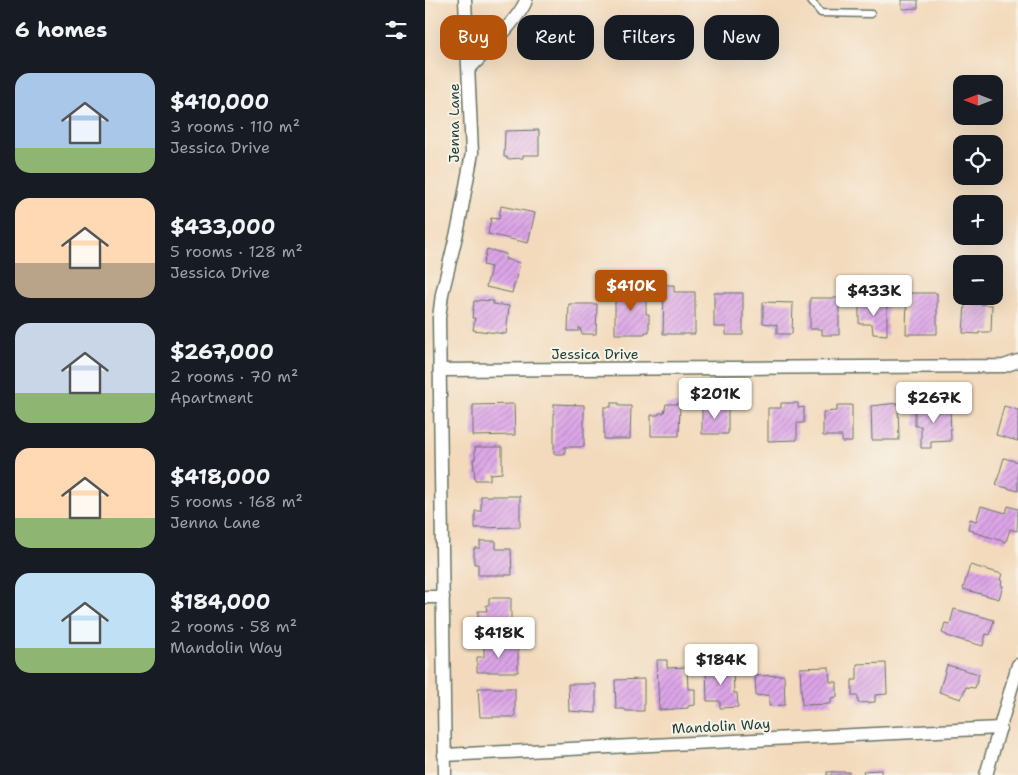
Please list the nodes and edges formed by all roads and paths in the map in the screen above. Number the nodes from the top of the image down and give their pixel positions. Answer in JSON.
{"nodes":[{"id":1,"x":465,"y":0,"type":"edge"},
{"id":2,"x":526,"y":0,"type":"edge"},
{"id":3,"x":810,"y":0,"type":"edge"},
{"id":4,"x":871,"y":14,"type":"dead end"},
{"id":5,"x":469,"y":69,"type":"junction"},
{"id":6,"x":1018,"y":361,"type":"edge"},
{"id":7,"x":440,"y":370,"type":"junction"},
{"id":8,"x":425,"y":597,"type":"edge"},
{"id":9,"x":443,"y":597,"type":"junction"},
{"id":10,"x":1018,"y":665,"type":"edge"},
{"id":11,"x":999,"y":728,"type":"junction"},
{"id":12,"x":444,"y":755,"type":"junction"},
{"id":13,"x":445,"y":775,"type":"edge"},
{"id":14,"x":987,"y":775,"type":"edge"}],
"edges":[{"from":1,"to":5,"type":"street","name":"Jenna Lane"},
{"from":2,"to":5,"type":"street","name":"Jenna Lane"},
{"from":3,"to":4,"type":"lane"},
{"from":5,"to":7,"type":"street","name":"Jenna Lane"},
{"from":6,"to":7,"type":"street","name":"Jessica Drive"},
{"from":7,"to":9,"type":"street","name":"Jenna Lane"},
{"from":8,"to":9,"type":"street"},
{"from":9,"to":12,"type":"street","name":"Jenna Lane"},
{"from":10,"to":11,"type":"street"},
{"from":11,"to":12,"type":"street","name":"Mandolin Way"},
{"from":11,"to":14,"type":"street"},
{"from":12,"to":13,"type":"street","name":"Jenna Lane"}]}
